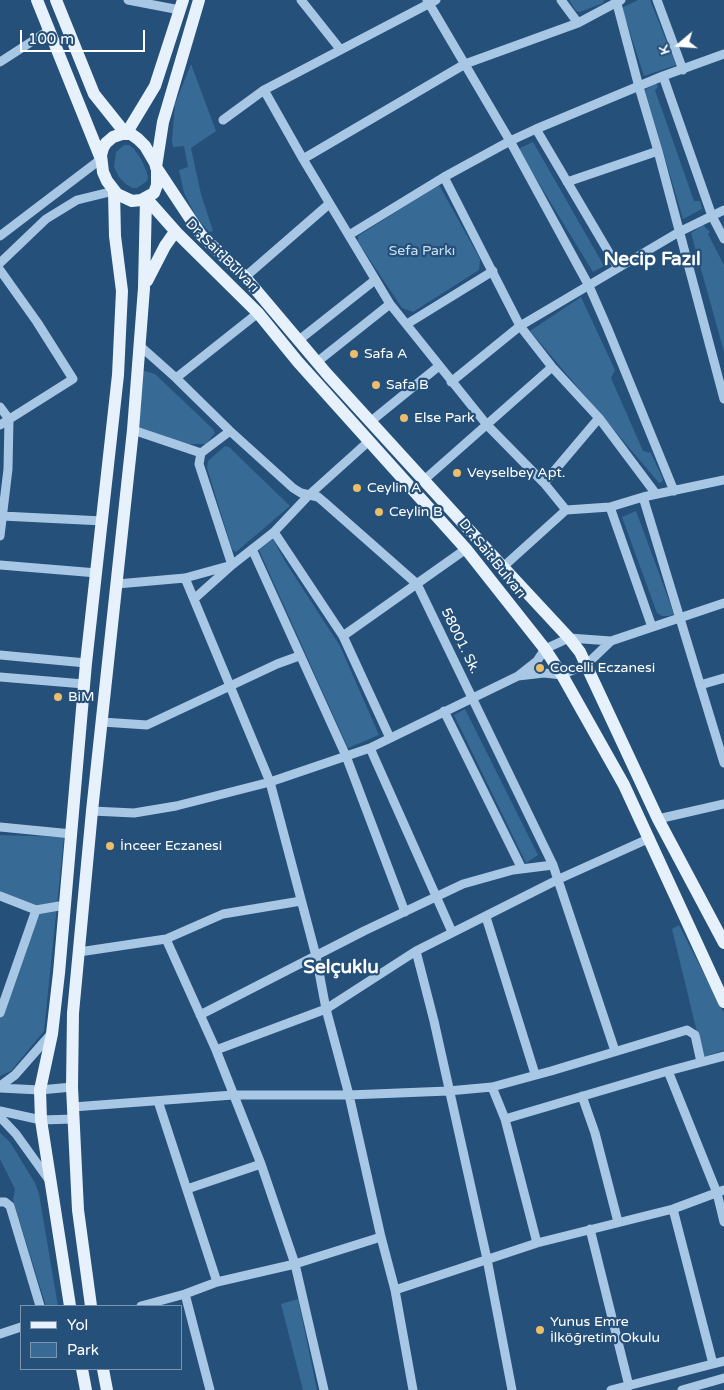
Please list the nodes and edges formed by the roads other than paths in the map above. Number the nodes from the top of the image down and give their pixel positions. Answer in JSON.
{"nodes":[{"id":1,"x":37,"y":0,"type":"edge"},
{"id":2,"x":56,"y":0,"type":"edge"},
{"id":3,"x":128,"y":0,"type":"edge"},
{"id":4,"x":199,"y":0,"type":"edge"},
{"id":5,"x":301,"y":0,"type":"edge"},
{"id":6,"x":561,"y":0,"type":"edge"},
{"id":7,"x":658,"y":0,"type":"edge"},
{"id":8,"x":431,"y":1,"type":"edge"},
{"id":9,"x":618,"y":1,"type":"edge"},
{"id":10,"x":181,"y":5,"type":"edge"},
{"id":11,"x":578,"y":23,"type":"junction"},
{"id":12,"x":48,"y":31,"type":"junction"},
{"id":13,"x":340,"y":49,"type":"junction"},
{"id":14,"x":724,"y":54,"type":"edge"},
{"id":15,"x":0,"y":62,"type":"edge"},
{"id":16,"x":465,"y":64,"type":"junction"},
{"id":17,"x":683,"y":70,"type":"junction"},
{"id":18,"x":663,"y":76,"type":"junction"},
{"id":19,"x":639,"y":87,"type":"junction"},
{"id":20,"x":264,"y":90,"type":"junction"},
{"id":21,"x":224,"y":120,"type":"dead end"},
{"id":22,"x":536,"y":129,"type":"junction"},
{"id":23,"x":126,"y":134,"type":"junction"},
{"id":24,"x":510,"y":141,"type":"junction"},
{"id":25,"x":658,"y":151,"type":"junction"},
{"id":26,"x":101,"y":159,"type":"junction"},
{"id":27,"x":303,"y":159,"type":"junction"},
{"id":28,"x":156,"y":167,"type":"junction"},
{"id":29,"x":444,"y":177,"type":"junction"},
{"id":30,"x":567,"y":182,"type":"junction"},
{"id":31,"x":114,"y":190,"type":"junction"},
{"id":32,"x":146,"y":198,"type":"junction"},
{"id":33,"x":330,"y":204,"type":"junction"},
{"id":34,"x":724,"y":210,"type":"edge"},
{"id":35,"x":712,"y":216,"type":"junction"},
{"id":36,"x":679,"y":232,"type":"junction"},
{"id":37,"x":177,"y":233,"type":"junction"},
{"id":38,"x":349,"y":235,"type":"junction"},
{"id":39,"x":0,"y":236,"type":"edge"},
{"id":40,"x":724,"y":239,"type":"edge"},
{"id":41,"x":0,"y":263,"type":"edge"},
{"id":42,"x":618,"y":268,"type":"junction"},
{"id":43,"x":0,"y":270,"type":"edge"},
{"id":44,"x":493,"y":271,"type":"junction"},
{"id":45,"x":245,"y":277,"type":"junction"},
{"id":46,"x":375,"y":280,"type":"junction"},
{"id":47,"x":589,"y":286,"type":"junction"},
{"id":48,"x":144,"y":288,"type":"junction"},
{"id":49,"x":390,"y":304,"type":"junction"},
{"id":50,"x":258,"y":313,"type":"junction"},
{"id":51,"x":407,"y":324,"type":"junction"},
{"id":52,"x":520,"y":326,"type":"junction"},
{"id":53,"x":299,"y":340,"type":"junction"},
{"id":54,"x":139,"y":345,"type":"junction"},
{"id":55,"x":317,"y":362,"type":"junction"},
{"id":56,"x":439,"y":366,"type":"junction"},
{"id":57,"x":552,"y":367,"type":"junction"},
{"id":58,"x":176,"y":378,"type":"junction"},
{"id":59,"x":451,"y":382,"type":"junction"},
{"id":60,"x":724,"y":399,"type":"edge"},
{"id":61,"x":0,"y":407,"type":"edge"},
{"id":62,"x":599,"y":418,"type":"junction"},
{"id":63,"x":9,"y":419,"type":"junction"},
{"id":64,"x":370,"y":422,"type":"junction"},
{"id":65,"x":0,"y":425,"type":"edge"},
{"id":66,"x":487,"y":425,"type":"junction"},
{"id":67,"x":132,"y":430,"type":"junction"},
{"id":68,"x":230,"y":431,"type":"junction"},
{"id":69,"x":369,"y":440,"type":"junction"},
{"id":70,"x":201,"y":453,"type":"junction"},
{"id":71,"x":8,"y":469,"type":"junction"},
{"id":72,"x":0,"y":475,"type":"edge"},
{"id":73,"x":424,"y":480,"type":"junction"},
{"id":74,"x":724,"y":480,"type":"edge"},
{"id":75,"x":544,"y":483,"type":"junction"},
{"id":76,"x":674,"y":491,"type":"junction"},
{"id":77,"x":310,"y":494,"type":"junction"},
{"id":78,"x":656,"y":494,"type":"junction"},
{"id":79,"x":643,"y":497,"type":"junction"},
{"id":80,"x":610,"y":507,"type":"junction"},
{"id":81,"x":566,"y":510,"type":"junction"},
{"id":82,"x":2,"y":516,"type":"junction"},
{"id":83,"x":103,"y":521,"type":"junction"},
{"id":84,"x":274,"y":532,"type":"junction"},
{"id":85,"x":0,"y":536,"type":"edge"},
{"id":86,"x":252,"y":549,"type":"junction"},
{"id":87,"x":466,"y":549,"type":"junction"},
{"id":88,"x":0,"y":565,"type":"edge"},
{"id":89,"x":232,"y":565,"type":"junction"},
{"id":90,"x":503,"y":567,"type":"junction"},
{"id":91,"x":97,"y":573,"type":"junction"},
{"id":92,"x":185,"y":578,"type":"junction"},
{"id":93,"x":117,"y":584,"type":"junction"},
{"id":94,"x":417,"y":584,"type":"junction"},
{"id":95,"x":194,"y":599,"type":"junction"},
{"id":96,"x":724,"y":604,"type":"edge"},
{"id":97,"x":680,"y":618,"type":"junction"},
{"id":98,"x":652,"y":627,"type":"junction"},
{"id":99,"x":343,"y":636,"type":"junction"},
{"id":100,"x":569,"y":638,"type":"junction"},
{"id":101,"x":611,"y":641,"type":"junction"},
{"id":102,"x":545,"y":649,"type":"junction"},
{"id":103,"x":0,"y":655,"type":"edge"},
{"id":104,"x":299,"y":656,"type":"junction"},
{"id":105,"x":86,"y":663,"type":"junction"},
{"id":106,"x":586,"y":664,"type":"junction"},
{"id":107,"x":562,"y":675,"type":"junction"},
{"id":108,"x":518,"y":676,"type":"junction"},
{"id":109,"x":0,"y":677,"type":"edge"},
{"id":110,"x":724,"y":678,"type":"edge"},
{"id":111,"x":84,"y":684,"type":"junction"},
{"id":112,"x":700,"y":685,"type":"junction"},
{"id":113,"x":231,"y":686,"type":"junction"},
{"id":114,"x":472,"y":697,"type":"junction"},
{"id":115,"x":444,"y":711,"type":"junction"},
{"id":116,"x":102,"y":722,"type":"junction"},
{"id":117,"x":390,"y":738,"type":"junction"},
{"id":118,"x":720,"y":738,"type":"edge"},
{"id":119,"x":370,"y":748,"type":"junction"},
{"id":120,"x":346,"y":756,"type":"junction"},
{"id":121,"x":724,"y":762,"type":"edge"},
{"id":122,"x":270,"y":782,"type":"junction"},
{"id":123,"x":724,"y":804,"type":"edge"},
{"id":124,"x":92,"y":811,"type":"junction"},
{"id":125,"x":658,"y":819,"type":"junction"},
{"id":126,"x":0,"y":827,"type":"edge"},
{"id":127,"x":72,"y":834,"type":"junction"},
{"id":128,"x":650,"y":838,"type":"junction"},
{"id":129,"x":553,"y":865,"type":"junction"},
{"id":130,"x":522,"y":869,"type":"junction"},
{"id":131,"x":559,"y":879,"type":"junction"},
{"id":132,"x":0,"y":896,"type":"edge"},
{"id":133,"x":436,"y":896,"type":"junction"},
{"id":134,"x":301,"y":900,"type":"junction"},
{"id":135,"x":65,"y":905,"type":"junction"},
{"id":136,"x":36,"y":910,"type":"junction"},
{"id":137,"x":405,"y":912,"type":"junction"},
{"id":138,"x":486,"y":916,"type":"junction"},
{"id":139,"x":452,"y":932,"type":"junction"},
{"id":140,"x":166,"y":939,"type":"junction"},
{"id":141,"x":723,"y":940,"type":"edge"},
{"id":142,"x":416,"y":951,"type":"junction"},
{"id":143,"x":79,"y":952,"type":"junction"},
{"id":144,"x":316,"y":956,"type":"junction"},
{"id":145,"x":12,"y":978,"type":"junction"},
{"id":146,"x":0,"y":982,"type":"edge"},
{"id":147,"x":724,"y":1002,"type":"edge"},
{"id":148,"x":326,"y":1008,"type":"junction"},
{"id":149,"x":0,"y":1013,"type":"edge"},
{"id":150,"x":200,"y":1016,"type":"junction"},
{"id":151,"x":52,"y":1034,"type":"junction"},
{"id":152,"x":216,"y":1050,"type":"junction"},
{"id":153,"x":615,"y":1051,"type":"junction"},
{"id":154,"x":724,"y":1056,"type":"edge"},
{"id":155,"x":701,"y":1062,"type":"junction"},
{"id":156,"x":668,"y":1071,"type":"junction"},
{"id":157,"x":535,"y":1074,"type":"junction"},
{"id":158,"x":492,"y":1086,"type":"junction"},
{"id":159,"x":0,"y":1087,"type":"edge"},
{"id":160,"x":72,"y":1087,"type":"junction"},
{"id":161,"x":40,"y":1090,"type":"junction"},
{"id":162,"x":448,"y":1091,"type":"junction"},
{"id":163,"x":234,"y":1095,"type":"junction"},
{"id":164,"x":349,"y":1095,"type":"junction"},
{"id":165,"x":582,"y":1096,"type":"junction"},
{"id":166,"x":158,"y":1101,"type":"junction"},
{"id":167,"x":0,"y":1111,"type":"edge"},
{"id":168,"x":73,"y":1113,"type":"junction"},
{"id":169,"x":0,"y":1117,"type":"edge"},
{"id":170,"x":505,"y":1119,"type":"junction"},
{"id":171,"x":41,"y":1120,"type":"junction"},
{"id":172,"x":261,"y":1164,"type":"junction"},
{"id":173,"x":50,"y":1181,"type":"junction"},
{"id":174,"x":187,"y":1189,"type":"junction"},
{"id":175,"x":720,"y":1191,"type":"edge"},
{"id":176,"x":0,"y":1202,"type":"edge"},
{"id":177,"x":673,"y":1209,"type":"junction"},
{"id":178,"x":618,"y":1222,"type":"junction"},
{"id":179,"x":724,"y":1222,"type":"edge"},
{"id":180,"x":590,"y":1229,"type":"junction"},
{"id":181,"x":381,"y":1236,"type":"junction"},
{"id":182,"x":537,"y":1243,"type":"junction"},
{"id":183,"x":487,"y":1259,"type":"junction"},
{"id":184,"x":294,"y":1264,"type":"junction"},
{"id":185,"x":217,"y":1282,"type":"junction"},
{"id":186,"x":395,"y":1290,"type":"junction"},
{"id":187,"x":185,"y":1294,"type":"junction"},
{"id":188,"x":40,"y":1305,"type":"edge"},
{"id":189,"x":70,"y":1305,"type":"edge"},
{"id":190,"x":92,"y":1305,"type":"edge"},
{"id":191,"x":146,"y":1305,"type":"edge"},
{"id":192,"x":20,"y":1327,"type":"edge"},
{"id":193,"x":0,"y":1334,"type":"edge"},
{"id":194,"x":724,"y":1361,"type":"edge"},
{"id":195,"x":713,"y":1364,"type":"junction"},
{"id":196,"x":82,"y":1370,"type":"edge"},
{"id":197,"x":103,"y":1370,"type":"edge"},
{"id":198,"x":724,"y":1378,"type":"edge"},
{"id":199,"x":629,"y":1386,"type":"junction"},
{"id":200,"x":692,"y":1389,"type":"edge"},
{"id":201,"x":86,"y":1390,"type":"edge"},
{"id":202,"x":107,"y":1390,"type":"edge"},
{"id":203,"x":210,"y":1390,"type":"edge"},
{"id":204,"x":324,"y":1390,"type":"edge"},
{"id":205,"x":413,"y":1390,"type":"edge"},
{"id":206,"x":512,"y":1390,"type":"edge"},
{"id":207,"x":611,"y":1390,"type":"edge"},
{"id":208,"x":682,"y":1390,"type":"edge"}],
"edges":[{"from":1,"to":12,"type":"main road"},
{"from":2,"to":23,"type":"main road"},
{"from":3,"to":10,"type":"street"},
{"from":4,"to":28,"type":"main road"},
{"from":5,"to":13,"type":"street"},
{"from":6,"to":11,"type":"street"},
{"from":7,"to":17,"type":"street"},
{"from":8,"to":13,"type":"street"},
{"from":8,"to":16,"type":"street"},
{"from":9,"to":11,"type":"street"},
{"from":9,"to":19,"type":"street"},
{"from":10,"to":23,"type":"main road"},
{"from":11,"to":16,"type":"street"},
{"from":12,"to":15,"type":"street"},
{"from":12,"to":26,"type":"main road"},
{"from":13,"to":20,"type":"street"},
{"from":14,"to":17,"type":"street"},
{"from":16,"to":24,"type":"street"},
{"from":16,"to":27,"type":"street"},
{"from":17,"to":18,"type":"street"},
{"from":18,"to":19,"type":"street"},
{"from":18,"to":35,"type":"street"},
{"from":19,"to":22,"type":"street"},
{"from":19,"to":25,"type":"street"},
{"from":20,"to":21,"type":"street"},
{"from":20,"to":27,"type":"street"},
{"from":22,"to":24,"type":"street"},
{"from":22,"to":30,"type":"street"},
{"from":23,"to":26,"type":"main road"},
{"from":23,"to":28,"type":"main road"},
{"from":24,"to":29,"type":"street"},
{"from":24,"to":47,"type":"street"},
{"from":25,"to":30,"type":"street"},
{"from":25,"to":36,"type":"street"},
{"from":26,"to":31,"type":"main road"},
{"from":26,"to":39,"type":"street"},
{"from":27,"to":33,"type":"street"},
{"from":28,"to":32,"type":"main road"},
{"from":28,"to":45,"type":"main road","name":"Dr. Sait Bulvarı"},
{"from":29,"to":38,"type":"street"},
{"from":29,"to":44,"type":"street"},
{"from":30,"to":42,"type":"street"},
{"from":31,"to":32,"type":"main road"},
{"from":31,"to":41,"type":"street"},
{"from":31,"to":83,"type":"main road"},
{"from":32,"to":37,"type":"main road","name":"Dr. Sait Bulvarı"},
{"from":32,"to":48,"type":"main road"},
{"from":33,"to":38,"type":"street"},
{"from":33,"to":45,"type":"street"},
{"from":34,"to":35,"type":"street"},
{"from":35,"to":36,"type":"street"},
{"from":35,"to":40,"type":"street"},
{"from":36,"to":42,"type":"street"},
{"from":36,"to":60,"type":"street"},
{"from":37,"to":48,"type":"main road"},
{"from":37,"to":50,"type":"main road","name":"Dr. Sait Bulvarı"},
{"from":38,"to":46,"type":"street"},
{"from":42,"to":47,"type":"street"},
{"from":43,"to":63,"type":"street"},
{"from":44,"to":51,"type":"street"},
{"from":44,"to":52,"type":"street"},
{"from":45,"to":53,"type":"main road","name":"Dr. Sait Bulvarı"},
{"from":46,"to":49,"type":"street"},
{"from":46,"to":53,"type":"street"},
{"from":47,"to":52,"type":"street"},
{"from":47,"to":76,"type":"street"},
{"from":48,"to":54,"type":"main road"},
{"from":49,"to":51,"type":"street"},
{"from":49,"to":55,"type":"street"},
{"from":50,"to":58,"type":"street"},
{"from":50,"to":69,"type":"main road","name":"Dr. Sait Bulvarı"},
{"from":51,"to":56,"type":"street"},
{"from":52,"to":57,"type":"street"},
{"from":52,"to":59,"type":"street"},
{"from":53,"to":55,"type":"main road","name":"Dr. Sait Bulvarı"},
{"from":54,"to":58,"type":"street","name":"58001. Sk."},
{"from":54,"to":67,"type":"main road"},
{"from":55,"to":64,"type":"main road","name":"Dr. Sait Bulvarı"},
{"from":56,"to":59,"type":"street"},
{"from":56,"to":64,"type":"street"},
{"from":57,"to":62,"type":"street"},
{"from":57,"to":66,"type":"street"},
{"from":58,"to":68,"type":"street","name":"58001. Sk."},
{"from":59,"to":66,"type":"street"},
{"from":61,"to":63,"type":"street"},
{"from":62,"to":75,"type":"street"},
{"from":62,"to":78,"type":"street"},
{"from":63,"to":65,"type":"street"},
{"from":63,"to":71,"type":"street"},
{"from":64,"to":73,"type":"main road","name":"Dr. Sait Bulvarı"},
{"from":66,"to":73,"type":"street"},
{"from":66,"to":75,"type":"street"},
{"from":67,"to":70,"type":"street"},
{"from":67,"to":93,"type":"main road"},
{"from":68,"to":70,"type":"street"},
{"from":68,"to":77,"type":"street","name":"58001. Sk."},
{"from":69,"to":77,"type":"street"},
{"from":69,"to":87,"type":"main road","name":"Dr. Sait Bulvarı"},
{"from":70,"to":89,"type":"street"},
{"from":71,"to":72,"type":"street"},
{"from":71,"to":82,"type":"street"},
{"from":73,"to":90,"type":"main road","name":"Dr. Sait Bulvarı"},
{"from":74,"to":76,"type":"street"},
{"from":75,"to":81,"type":"street"},
{"from":76,"to":78,"type":"street"},
{"from":77,"to":84,"type":"street"},
{"from":77,"to":94,"type":"street","name":"58001. Sk."},
{"from":78,"to":79,"type":"street"},
{"from":79,"to":80,"type":"street"},
{"from":79,"to":97,"type":"street"},
{"from":80,"to":81,"type":"street"},
{"from":80,"to":98,"type":"street"},
{"from":81,"to":90,"type":"street"},
{"from":82,"to":83,"type":"street"},
{"from":82,"to":85,"type":"street"},
{"from":83,"to":91,"type":"main road"},
{"from":84,"to":86,"type":"street"},
{"from":84,"to":99,"type":"street"},
{"from":86,"to":89,"type":"street"},
{"from":86,"to":104,"type":"street"},
{"from":87,"to":94,"type":"street"},
{"from":87,"to":102,"type":"main road","name":"Dr. Sait Bulvarı"},
{"from":88,"to":91,"type":"street"},
{"from":89,"to":92,"type":"street"},
{"from":89,"to":95,"type":"street"},
{"from":90,"to":100,"type":"main road","name":"Dr. Sait Bulvarı"},
{"from":91,"to":105,"type":"main road"},
{"from":92,"to":93,"type":"street"},
{"from":92,"to":95,"type":"street"},
{"from":93,"to":116,"type":"main road"},
{"from":94,"to":99,"type":"street"},
{"from":94,"to":114,"type":"street","name":"58001. Sk."},
{"from":95,"to":113,"type":"street"},
{"from":96,"to":97,"type":"street"},
{"from":97,"to":98,"type":"street"},
{"from":97,"to":112,"type":"street"},
{"from":98,"to":101,"type":"street"},
{"from":99,"to":117,"type":"street"},
{"from":100,"to":101,"type":"street"},
{"from":100,"to":102,"type":"street"},
{"from":100,"to":106,"type":"main road","name":"Dr. Sait Bulvarı"},
{"from":101,"to":106,"type":"street"},
{"from":102,"to":107,"type":"main road","name":"Dr. Sait Bulvarı"},
{"from":102,"to":108,"type":"street"},
{"from":103,"to":105,"type":"street"},
{"from":104,"to":113,"type":"street"},
{"from":104,"to":120,"type":"street"},
{"from":105,"to":111,"type":"main road"},
{"from":106,"to":107,"type":"street"},
{"from":106,"to":125,"type":"main road","name":"Dr. Sait Bulvarı"},
{"from":107,"to":108,"type":"street"},
{"from":107,"to":128,"type":"main road","name":"Dr. Sait Bulvarı"},
{"from":108,"to":114,"type":"street"},
{"from":109,"to":111,"type":"street"},
{"from":110,"to":112,"type":"street"},
{"from":111,"to":127,"type":"main road"},
{"from":112,"to":118,"type":"street"},
{"from":113,"to":116,"type":"street"},
{"from":113,"to":122,"type":"street"},
{"from":114,"to":115,"type":"street"},
{"from":114,"to":129,"type":"street","name":"58001. Sk."},
{"from":115,"to":117,"type":"street"},
{"from":115,"to":130,"type":"street"},
{"from":116,"to":124,"type":"main road"},
{"from":117,"to":119,"type":"street"},
{"from":118,"to":121,"type":"street"},
{"from":119,"to":120,"type":"street"},
{"from":119,"to":133,"type":"street"},
{"from":120,"to":122,"type":"street"},
{"from":120,"to":137,"type":"street"},
{"from":122,"to":124,"type":"street"},
{"from":122,"to":134,"type":"street"},
{"from":123,"to":125,"type":"street"},
{"from":124,"to":143,"type":"main road"},
{"from":125,"to":141,"type":"main road","name":"Dr. Sait Bulvarı"},
{"from":126,"to":127,"type":"street"},
{"from":127,"to":135,"type":"main road"},
{"from":128,"to":131,"type":"street"},
{"from":128,"to":147,"type":"main road","name":"Dr. Sait Bulvarı"},
{"from":129,"to":130,"type":"street"},
{"from":129,"to":131,"type":"street","name":"58001. Sk."},
{"from":130,"to":133,"type":"street"},
{"from":131,"to":138,"type":"street"},
{"from":131,"to":153,"type":"street","name":"58001. Sk."},
{"from":132,"to":136,"type":"street"},
{"from":133,"to":137,"type":"street"},
{"from":133,"to":139,"type":"street"},
{"from":134,"to":140,"type":"street"},
{"from":134,"to":144,"type":"street"},
{"from":135,"to":136,"type":"street"},
{"from":135,"to":151,"type":"main road"},
{"from":136,"to":145,"type":"street"},
{"from":137,"to":144,"type":"street"},
{"from":138,"to":139,"type":"street"},
{"from":138,"to":157,"type":"street"},
{"from":139,"to":142,"type":"street"},
{"from":140,"to":143,"type":"street"},
{"from":140,"to":150,"type":"street"},
{"from":142,"to":148,"type":"street"},
{"from":142,"to":162,"type":"street"},
{"from":143,"to":160,"type":"main road"},
{"from":144,"to":148,"type":"street"},
{"from":144,"to":150,"type":"street"},
{"from":145,"to":146,"type":"street"},
{"from":145,"to":149,"type":"street"},
{"from":148,"to":152,"type":"street"},
{"from":148,"to":164,"type":"street"},
{"from":150,"to":152,"type":"street"},
{"from":151,"to":159,"type":"street"},
{"from":151,"to":161,"type":"main road"},
{"from":152,"to":163,"type":"street"},
{"from":153,"to":155,"type":"street"},
{"from":153,"to":157,"type":"street"},
{"from":154,"to":155,"type":"street"},
{"from":155,"to":156,"type":"street"},
{"from":156,"to":165,"type":"street"},
{"from":156,"to":175,"type":"street"},
{"from":157,"to":158,"type":"street"},
{"from":158,"to":162,"type":"street"},
{"from":158,"to":170,"type":"street"},
{"from":159,"to":161,"type":"street"},
{"from":160,"to":161,"type":"street"},
{"from":160,"to":168,"type":"main road"},
{"from":161,"to":171,"type":"main road"},
{"from":162,"to":164,"type":"street"},
{"from":162,"to":183,"type":"street"},
{"from":163,"to":164,"type":"street"},
{"from":163,"to":166,"type":"street"},
{"from":163,"to":172,"type":"street"},
{"from":164,"to":181,"type":"street"},
{"from":165,"to":170,"type":"street"},
{"from":165,"to":178,"type":"street"},
{"from":166,"to":168,"type":"street"},
{"from":166,"to":174,"type":"street"},
{"from":167,"to":171,"type":"street"},
{"from":168,"to":171,"type":"street"},
{"from":168,"to":190,"type":"main road"},
{"from":169,"to":173,"type":"street"},
{"from":170,"to":182,"type":"street"},
{"from":171,"to":173,"type":"main road"},
{"from":172,"to":174,"type":"street"},
{"from":172,"to":184,"type":"street"},
{"from":173,"to":189,"type":"main road"},
{"from":174,"to":185,"type":"street"},
{"from":175,"to":177,"type":"street"},
{"from":175,"to":179,"type":"street"},
{"from":176,"to":188,"type":"street"},
{"from":177,"to":178,"type":"street"},
{"from":177,"to":195,"type":"street"},
{"from":178,"to":180,"type":"street"},
{"from":180,"to":182,"type":"street"},
{"from":180,"to":199,"type":"street"},
{"from":181,"to":184,"type":"street"},
{"from":181,"to":186,"type":"street"},
{"from":182,"to":183,"type":"street"},
{"from":183,"to":186,"type":"street"},
{"from":183,"to":206,"type":"street"},
{"from":184,"to":185,"type":"street"},
{"from":184,"to":204,"type":"street"},
{"from":185,"to":187,"type":"street"},
{"from":186,"to":205,"type":"street"},
{"from":187,"to":191,"type":"street"},
{"from":187,"to":203,"type":"street"},
{"from":192,"to":193,"type":"street"},
{"from":194,"to":195,"type":"street"},
{"from":195,"to":199,"type":"street"},
{"from":196,"to":201,"type":"main road"},
{"from":197,"to":202,"type":"main road"},
{"from":198,"to":200,"type":"street"},
{"from":199,"to":207,"type":"street"},
{"from":200,"to":208,"type":"street"}]}
